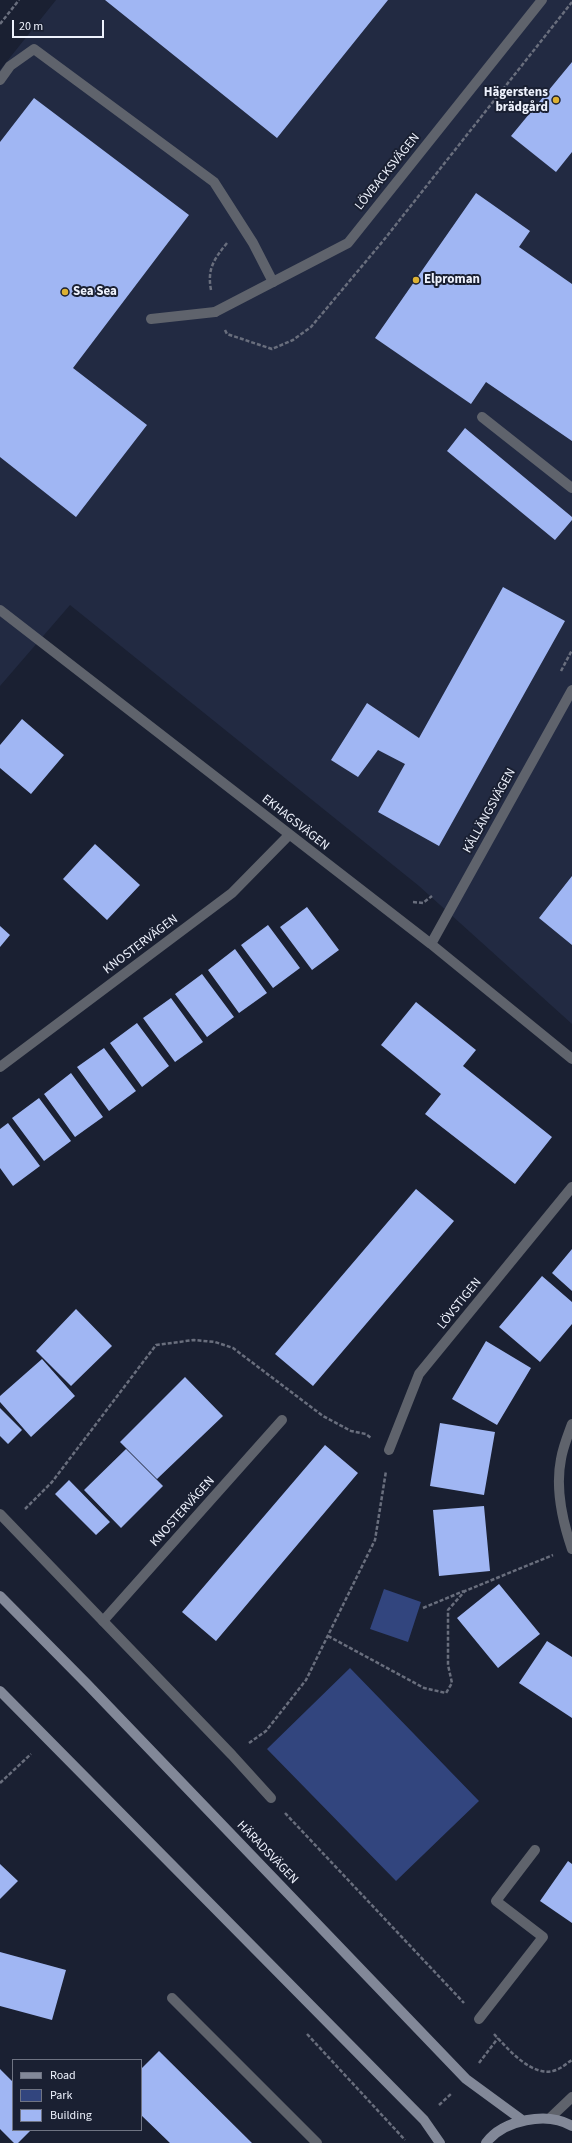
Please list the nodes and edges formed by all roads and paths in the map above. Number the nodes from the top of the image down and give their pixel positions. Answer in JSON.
{"nodes":[{"id":1,"x":19,"y":0,"type":"edge"},
{"id":2,"x":542,"y":0,"type":"edge"},
{"id":3,"x":0,"y":24,"type":"edge"},
{"id":4,"x":0,"y":80,"type":"edge"},
{"id":5,"x":273,"y":282,"type":"junction"},
{"id":6,"x":151,"y":319,"type":"dead end"},
{"id":7,"x":482,"y":417,"type":"dead end"},
{"id":8,"x":572,"y":488,"type":"edge"},
{"id":9,"x":0,"y":610,"type":"edge"},
{"id":10,"x":572,"y":690,"type":"edge"},
{"id":11,"x":289,"y":835,"type":"junction"},
{"id":12,"x":431,"y":944,"type":"junction"},
{"id":13,"x":572,"y":1059,"type":"edge"},
{"id":14,"x":0,"y":1067,"type":"edge"},
{"id":15,"x":572,"y":1187,"type":"edge"},
{"id":16,"x":282,"y":1420,"type":"dead end"},
{"id":17,"x":572,"y":1424,"type":"edge"},
{"id":18,"x":389,"y":1450,"type":"junction"},
{"id":19,"x":0,"y":1514,"type":"edge"},
{"id":20,"x":10,"y":1524,"type":"junction"},
{"id":21,"x":572,"y":1548,"type":"edge"},
{"id":22,"x":465,"y":1591,"type":"junction"},
{"id":23,"x":0,"y":1596,"type":"edge"},
{"id":24,"x":423,"y":1608,"type":"dead end"},
{"id":25,"x":103,"y":1621,"type":"junction"},
{"id":26,"x":328,"y":1636,"type":"junction"},
{"id":27,"x":0,"y":1691,"type":"edge"},
{"id":28,"x":26,"y":1749,"type":"dead end"},
{"id":29,"x":30,"y":1754,"type":"junction"},
{"id":30,"x":232,"y":1755,"type":"junction"},
{"id":31,"x":36,"y":1760,"type":"dead end"},
{"id":32,"x":0,"y":1783,"type":"edge"},
{"id":33,"x":271,"y":1798,"type":"joint"},
{"id":34,"x":535,"y":1850,"type":"dead end"},
{"id":35,"x":172,"y":1998,"type":"dead end"},
{"id":36,"x":480,"y":2019,"type":"junction"},
{"id":37,"x":301,"y":2028,"type":"dead end"},
{"id":38,"x":572,"y":2060,"type":"edge"},
{"id":39,"x":572,"y":2097,"type":"edge"},
{"id":40,"x":550,"y":2118,"type":"junction"},
{"id":41,"x":522,"y":2120,"type":"junction"},
{"id":42,"x":572,"y":2126,"type":"edge"},
{"id":43,"x":405,"y":2140,"type":"dead end"},
{"id":44,"x":317,"y":2143,"type":"edge"},
{"id":45,"x":440,"y":2143,"type":"edge"},
{"id":46,"x":486,"y":2143,"type":"edge"}],
"edges":[{"from":1,"to":3,"type":"path"},
{"from":2,"to":5,"type":"street","name":"LÖVBACKSVÄGEN"},
{"from":4,"to":5,"type":"street"},
{"from":5,"to":6,"type":"street","name":"LÖVBACKSVÄGEN"},
{"from":7,"to":8,"type":"street"},
{"from":9,"to":11,"type":"street","name":"EKHAGSVÄGEN"},
{"from":10,"to":12,"type":"street","name":"KÄLLÄNGSVÄGEN"},
{"from":11,"to":12,"type":"street","name":"EKHAGSVÄGEN"},
{"from":11,"to":14,"type":"street","name":"KNOSTERVÄGEN"},
{"from":12,"to":13,"type":"street","name":"EKHAGSVÄGEN"},
{"from":15,"to":18,"type":"street","name":"LÖVSTIGEN"},
{"from":16,"to":25,"type":"street","name":"KNOSTERVÄGEN"},
{"from":17,"to":21,"type":"street"},
{"from":18,"to":20,"type":"path"},
{"from":18,"to":26,"type":"path"},
{"from":19,"to":20,"type":"street"},
{"from":20,"to":25,"type":"street"},
{"from":21,"to":22,"type":"path"},
{"from":22,"to":24,"type":"path"},
{"from":22,"to":26,"type":"path"},
{"from":23,"to":41,"type":"main road","name":"HÄRADSVÄGEN"},
{"from":25,"to":30,"type":"street"},
{"from":26,"to":30,"type":"path"},
{"from":27,"to":45,"type":"main road"},
{"from":28,"to":29,"type":"path"},
{"from":29,"to":31,"type":"path"},
{"from":29,"to":32,"type":"path"},
{"from":30,"to":33,"type":"street"},
{"from":33,"to":36,"type":"path"},
{"from":34,"to":36,"type":"street"},
{"from":35,"to":44,"type":"street"},
{"from":36,"to":38,"type":"path"},
{"from":37,"to":43,"type":"path"},
{"from":39,"to":40,"type":"street"},
{"from":40,"to":41,"type":"main road"},
{"from":40,"to":42,"type":"main road"},
{"from":41,"to":46,"type":"main road"}]}
